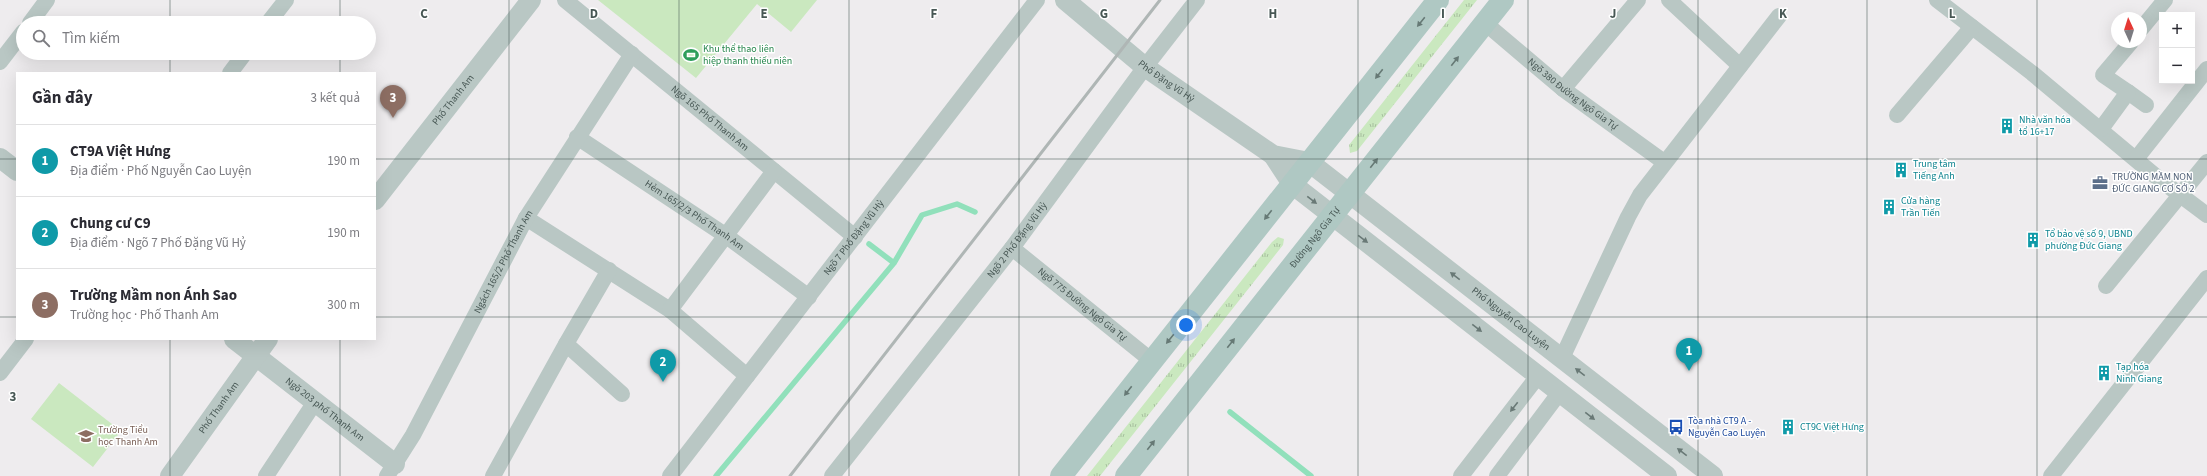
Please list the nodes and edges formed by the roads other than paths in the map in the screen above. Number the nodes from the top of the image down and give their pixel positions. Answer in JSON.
{"nodes":[{"id":1,"x":47,"y":0,"type":"edge"},
{"id":2,"x":286,"y":0,"type":"edge"},
{"id":3,"x":531,"y":0,"type":"edge"},
{"id":4,"x":565,"y":0,"type":"edge"},
{"id":5,"x":1037,"y":0,"type":"edge"},
{"id":6,"x":1065,"y":0,"type":"edge"},
{"id":7,"x":1197,"y":0,"type":"edge"},
{"id":8,"x":1438,"y":0,"type":"edge"},
{"id":9,"x":1503,"y":0,"type":"edge"},
{"id":10,"x":1638,"y":0,"type":"edge"},
{"id":11,"x":1669,"y":0,"type":"edge"},
{"id":12,"x":1937,"y":0,"type":"edge"},
{"id":13,"x":2165,"y":0,"type":"edge"},
{"id":14,"x":35,"y":16,"type":"edge"},
{"id":15,"x":273,"y":16,"type":"edge"},
{"id":16,"x":1779,"y":16,"type":"dead end"},
{"id":17,"x":1485,"y":22,"type":"junction"},
{"id":18,"x":2147,"y":22,"type":"edge"},
{"id":19,"x":1972,"y":27,"type":"junction"},
{"id":20,"x":16,"y":41,"type":"edge"},
{"id":21,"x":2125,"y":48,"type":"edge"},
{"id":22,"x":632,"y":54,"type":"junction"},
{"id":23,"x":240,"y":60,"type":"edge"},
{"id":24,"x":0,"y":62,"type":"edge"},
{"id":25,"x":1740,"y":66,"type":"junction"},
{"id":26,"x":1145,"y":67,"type":"junction"},
{"id":27,"x":2207,"y":69,"type":"edge"},
{"id":28,"x":231,"y":72,"type":"edge"},
{"id":29,"x":1563,"y":89,"type":"junction"},
{"id":30,"x":2128,"y":92,"type":"junction"},
{"id":31,"x":2146,"y":105,"type":"dead end"},
{"id":32,"x":1897,"y":115,"type":"dead end"},
{"id":33,"x":2101,"y":129,"type":"junction"},
{"id":34,"x":577,"y":137,"type":"junction"},
{"id":35,"x":1274,"y":155,"type":"junction"},
{"id":36,"x":0,"y":158,"type":"edge"},
{"id":37,"x":2136,"y":160,"type":"junction"},
{"id":38,"x":1309,"y":162,"type":"junction"},
{"id":39,"x":1664,"y":162,"type":"junction"},
{"id":40,"x":2207,"y":162,"type":"edge"},
{"id":41,"x":16,"y":170,"type":"edge"},
{"id":42,"x":774,"y":171,"type":"junction"},
{"id":43,"x":1292,"y":184,"type":"junction"},
{"id":44,"x":1350,"y":194,"type":"junction"},
{"id":45,"x":2179,"y":194,"type":"junction"},
{"id":46,"x":376,"y":199,"type":"edge"},
{"id":47,"x":2207,"y":215,"type":"edge"},
{"id":48,"x":1332,"y":216,"type":"junction"},
{"id":49,"x":526,"y":218,"type":"junction"},
{"id":50,"x":725,"y":235,"type":"junction"},
{"id":51,"x":855,"y":236,"type":"junction"},
{"id":52,"x":1012,"y":248,"type":"junction"},
{"id":53,"x":609,"y":270,"type":"junction"},
{"id":54,"x":2207,"y":278,"type":"edge"},
{"id":55,"x":2106,"y":286,"type":"dead end"},
{"id":56,"x":809,"y":297,"type":"junction"},
{"id":57,"x":670,"y":310,"type":"junction"},
{"id":58,"x":25,"y":340,"type":"edge"},
{"id":59,"x":235,"y":340,"type":"edge"},
{"id":60,"x":267,"y":340,"type":"edge"},
{"id":61,"x":566,"y":344,"type":"junction"},
{"id":62,"x":255,"y":356,"type":"junction"},
{"id":63,"x":1562,"y":358,"type":"junction"},
{"id":64,"x":1152,"y":361,"type":"junction"},
{"id":65,"x":0,"y":373,"type":"edge"},
{"id":66,"x":747,"y":376,"type":"junction"},
{"id":67,"x":1538,"y":376,"type":"junction"},
{"id":68,"x":1560,"y":392,"type":"junction"},
{"id":69,"x":622,"y":394,"type":"dead end"},
{"id":70,"x":316,"y":402,"type":"junction"},
{"id":71,"x":391,"y":470,"type":"edge"},
{"id":72,"x":170,"y":476,"type":"edge"},
{"id":73,"x":266,"y":476,"type":"edge"},
{"id":74,"x":493,"y":476,"type":"edge"},
{"id":75,"x":670,"y":476,"type":"edge"},
{"id":76,"x":832,"y":476,"type":"edge"},
{"id":77,"x":1061,"y":476,"type":"edge"},
{"id":78,"x":1126,"y":476,"type":"edge"},
{"id":79,"x":1460,"y":476,"type":"edge"},
{"id":80,"x":1497,"y":476,"type":"edge"},
{"id":81,"x":1667,"y":476,"type":"edge"},
{"id":82,"x":1713,"y":476,"type":"edge"},
{"id":83,"x":2051,"y":476,"type":"edge"}],
"edges":[{"from":1,"to":14,"type":"street"},
{"from":2,"to":15,"type":"street"},
{"from":3,"to":46,"type":"street","name":"Phố Thanh Am"},
{"from":4,"to":22,"type":"street","name":"Ngõ 165 Phố Thanh Am"},
{"from":5,"to":51,"type":"street","name":"Ngõ 7 Phố Đặng Vũ Hỷ"},
{"from":6,"to":26,"type":"street","name":"Phố Đặng Vũ Hỷ"},
{"from":7,"to":26,"type":"street","name":"Ngõ 2 Phố Đặng Vũ Hỷ"},
{"from":8,"to":38,"type":"main road","one_way":true},
{"from":9,"to":17,"type":"main road","name":"Đường Ngô Gia Tự"},
{"from":10,"to":29,"type":"street"},
{"from":11,"to":25,"type":"street"},
{"from":12,"to":19,"type":"street"},
{"from":13,"to":18,"type":"street"},
{"from":16,"to":25,"type":"street"},
{"from":17,"to":29,"type":"street","name":"Ngõ 380 Đường Ngô Gia Tự"},
{"from":44,"to":17,"type":"main road","name":"Đường Ngô Gia Tự","one_way":true},
{"from":19,"to":32,"type":"street"},
{"from":19,"to":33,"type":"street"},
{"from":20,"to":24,"type":"street"},
{"from":21,"to":30,"type":"street"},
{"from":22,"to":34,"type":"street","name":"Ngách 165/2 Phố Thanh Am"},
{"from":22,"to":42,"type":"street","name":"Ngõ 165 Phố Thanh Am"},
{"from":23,"to":28,"type":"street"},
{"from":25,"to":39,"type":"street"},
{"from":26,"to":35,"type":"street","name":"Phố Đặng Vũ Hỷ"},
{"from":26,"to":52,"type":"street","name":"Ngõ 2 Phố Đặng Vũ Hỷ"},
{"from":27,"to":37,"type":"street"},
{"from":29,"to":39,"type":"street","name":"Ngõ 380 Đường Ngô Gia Tự"},
{"from":30,"to":31,"type":"street"},
{"from":30,"to":33,"type":"street"},
{"from":33,"to":37,"type":"street"},
{"from":34,"to":49,"type":"street","name":"Ngách 165/2 Phố Thanh Am"},
{"from":34,"to":50,"type":"street","name":"Hẻm 165/2/3 Phố Thanh Am"},
{"from":35,"to":38,"type":"street","name":"Phố Đặng Vũ Hỷ"},
{"from":35,"to":43,"type":"street","name":"Phố Đặng Vũ Hỷ"},
{"from":36,"to":41,"type":"street"},
{"from":37,"to":45,"type":"street"},
{"from":38,"to":43,"type":"main road"},
{"from":38,"to":44,"type":"street","name":"Phố Nguyễn Cao Luyện"},
{"from":39,"to":63,"type":"street"},
{"from":40,"to":45,"type":"street"},
{"from":42,"to":50,"type":"street"},
{"from":42,"to":51,"type":"street","name":"Ngõ 165 Phố Thanh Am"},
{"from":43,"to":48,"type":"street","one_way":true},
{"from":43,"to":64,"type":"main road","one_way":true},
{"from":44,"to":48,"type":"main road","name":"Đường Ngô Gia Tự"},
{"from":63,"to":44,"type":"street","name":"Phố Nguyễn Cao Luyện","one_way":true},
{"from":45,"to":47,"type":"street"},
{"from":45,"to":55,"type":"street"},
{"from":48,"to":67,"type":"street","one_way":true},
{"from":78,"to":48,"type":"main road","name":"Đường Ngô Gia Tự","one_way":true},
{"from":49,"to":53,"type":"street"},
{"from":49,"to":71,"type":"street","name":"Ngách 165/2 Phố Thanh Am"},
{"from":50,"to":56,"type":"street","name":"Hẻm 165/2/3 Phố Thanh Am"},
{"from":50,"to":57,"type":"street"},
{"from":51,"to":56,"type":"street","name":"Ngõ 7 Phố Đặng Vũ Hỷ"},
{"from":52,"to":64,"type":"street","name":"Ngõ 775 Đường Ngô Gia Tự"},
{"from":52,"to":76,"type":"street","name":"Ngõ 2 Phố Đặng Vũ Hỷ"},
{"from":53,"to":57,"type":"street"},
{"from":53,"to":61,"type":"street"},
{"from":54,"to":83,"type":"street"},
{"from":56,"to":66,"type":"street","name":"Ngõ 7 Phố Đặng Vũ Hỷ"},
{"from":57,"to":66,"type":"street"},
{"from":58,"to":65,"type":"street"},
{"from":59,"to":62,"type":"street","name":"Ngõ 203 phố Thanh Am"},
{"from":60,"to":62,"type":"street","name":"Phố Thanh Am"},
{"from":61,"to":69,"type":"street"},
{"from":61,"to":74,"type":"street"},
{"from":62,"to":70,"type":"street","name":"Ngõ 203 phố Thanh Am"},
{"from":62,"to":72,"type":"street","name":"Phố Thanh Am"},
{"from":82,"to":63,"type":"street","name":"Phố Nguyễn Cao Luyện","one_way":true},
{"from":64,"to":77,"type":"main road","one_way":true},
{"from":66,"to":75,"type":"street","name":"Ngõ 7 Phố Đặng Vũ Hỷ"},
{"from":67,"to":68,"type":"street"},
{"from":67,"to":79,"type":"street","one_way":true},
{"from":68,"to":80,"type":"street"},
{"from":68,"to":81,"type":"street","one_way":true},
{"from":70,"to":71,"type":"street","name":"Ngõ 203 phố Thanh Am"},
{"from":70,"to":73,"type":"street"}]}
